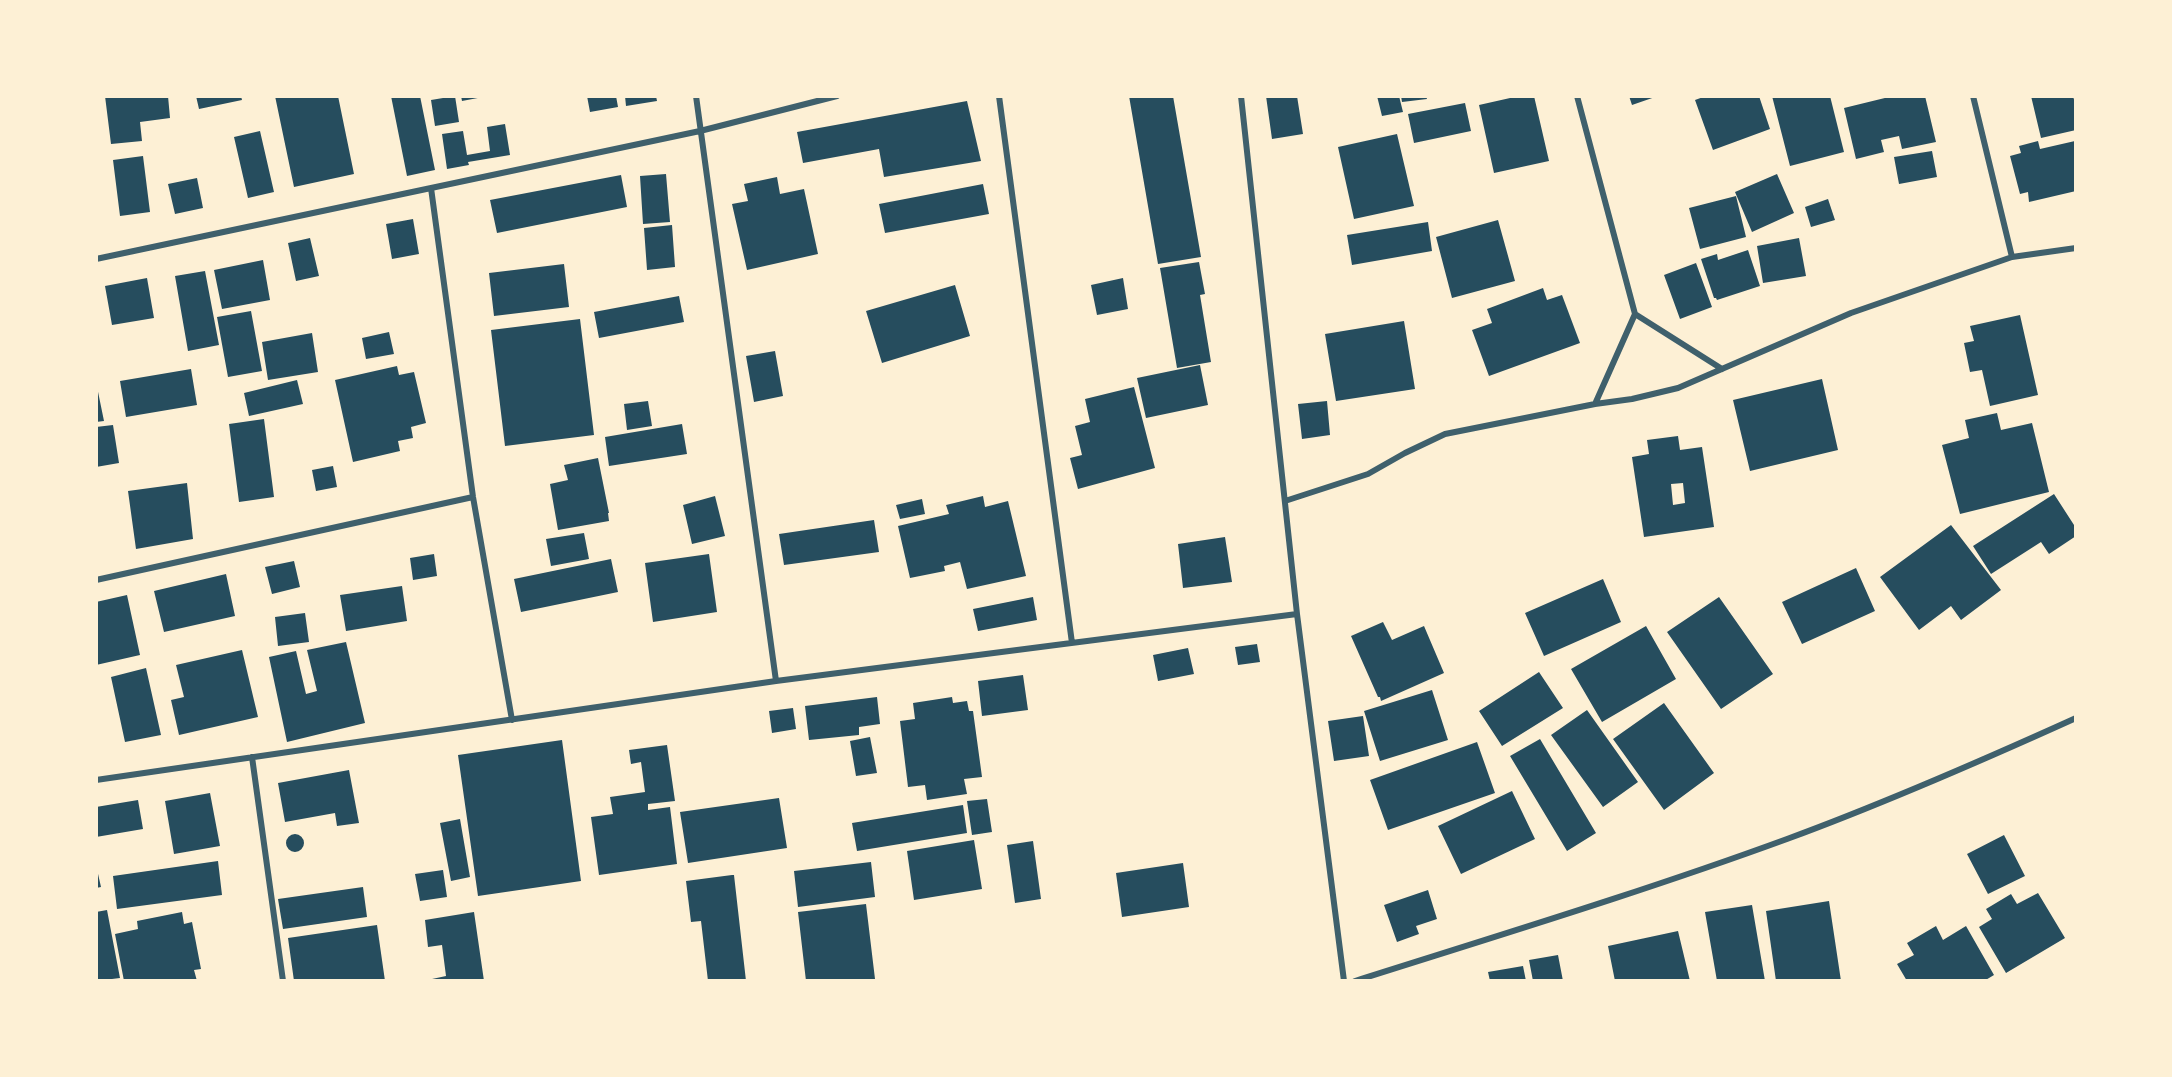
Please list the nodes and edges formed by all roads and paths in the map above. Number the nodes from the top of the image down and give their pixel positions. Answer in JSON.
{"nodes":[{"id":1,"x":696,"y":96,"type":"edge"},
{"id":2,"x":837,"y":96,"type":"edge"},
{"id":3,"x":999,"y":96,"type":"edge"},
{"id":4,"x":1241,"y":96,"type":"edge"},
{"id":5,"x":1577,"y":96,"type":"edge"},
{"id":6,"x":1973,"y":96,"type":"edge"},
{"id":7,"x":700,"y":131,"type":"junction"},
{"id":8,"x":431,"y":188,"type":"junction"},
{"id":9,"x":2076,"y":248,"type":"edge"},
{"id":10,"x":2012,"y":257,"type":"junction"},
{"id":11,"x":96,"y":259,"type":"edge"},
{"id":12,"x":1635,"y":314,"type":"junction"},
{"id":13,"x":1722,"y":369,"type":"junction"},
{"id":14,"x":1595,"y":404,"type":"junction"},
{"id":15,"x":473,"y":497,"type":"junction"},
{"id":16,"x":1285,"y":501,"type":"junction"},
{"id":17,"x":96,"y":580,"type":"edge"},
{"id":18,"x":1297,"y":614,"type":"junction"},
{"id":19,"x":1072,"y":644,"type":"junction"},
{"id":20,"x":776,"y":681,"type":"junction"},
{"id":21,"x":2076,"y":718,"type":"edge"},
{"id":22,"x":512,"y":720,"type":"junction"},
{"id":23,"x":252,"y":757,"type":"junction"},
{"id":24,"x":96,"y":780,"type":"edge"},
{"id":25,"x":283,"y":981,"type":"edge"},
{"id":26,"x":1344,"y":981,"type":"edge"},
{"id":27,"x":1355,"y":981,"type":"edge"}],
"edges":[{"from":1,"to":7,"type":"street"},
{"from":2,"to":7,"type":"street"},
{"from":3,"to":19,"type":"street"},
{"from":4,"to":16,"type":"street"},
{"from":5,"to":12,"type":"street"},
{"from":6,"to":10,"type":"street"},
{"from":7,"to":8,"type":"street"},
{"from":7,"to":20,"type":"street"},
{"from":8,"to":11,"type":"street"},
{"from":8,"to":15,"type":"street"},
{"from":9,"to":10,"type":"street"},
{"from":10,"to":13,"type":"street"},
{"from":12,"to":13,"type":"street"},
{"from":12,"to":14,"type":"street"},
{"from":13,"to":14,"type":"street"},
{"from":14,"to":16,"type":"street"},
{"from":15,"to":17,"type":"street"},
{"from":15,"to":22,"type":"street"},
{"from":16,"to":18,"type":"street"},
{"from":18,"to":19,"type":"street"},
{"from":18,"to":26,"type":"street"},
{"from":19,"to":20,"type":"street"},
{"from":20,"to":22,"type":"street"},
{"from":21,"to":27,"type":"street"},
{"from":22,"to":23,"type":"street"},
{"from":23,"to":24,"type":"street"},
{"from":23,"to":25,"type":"street"}]}
